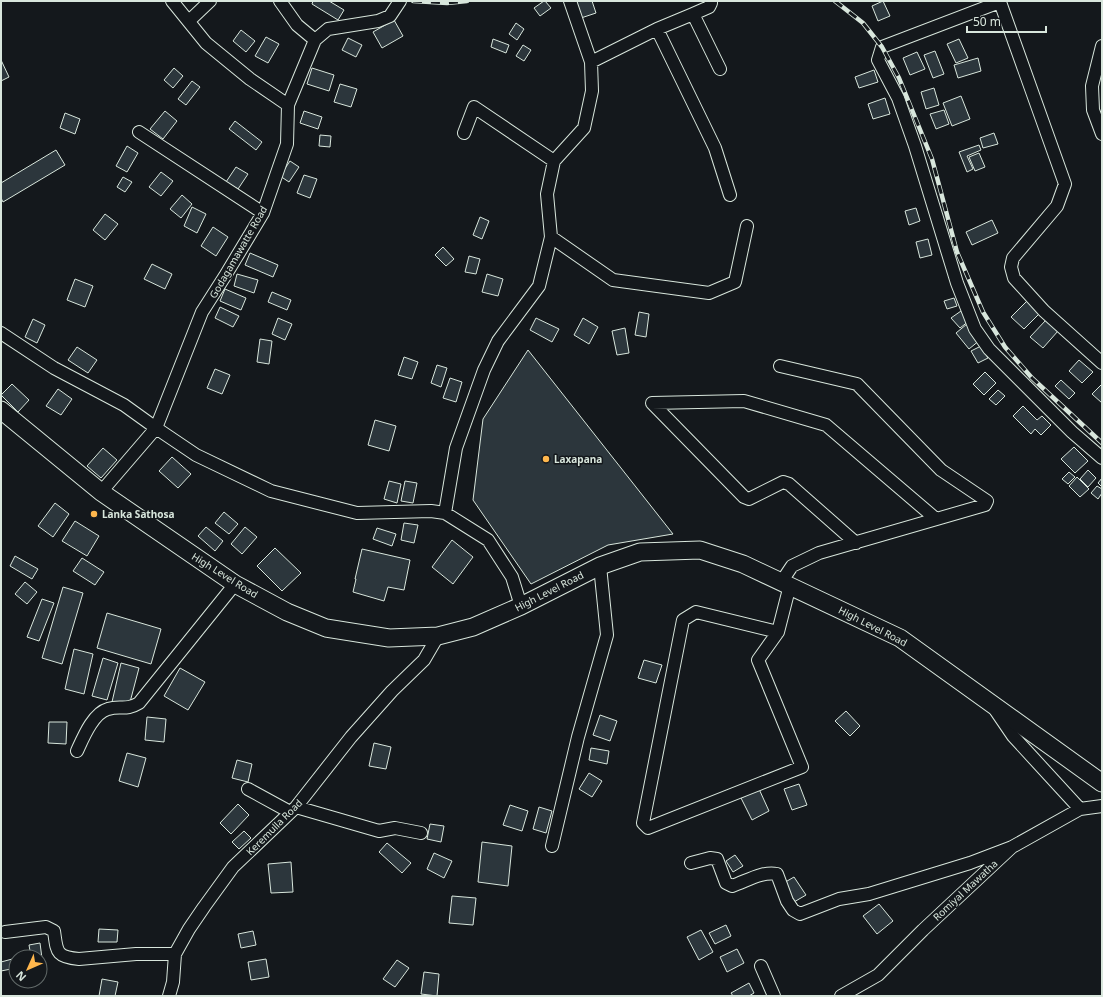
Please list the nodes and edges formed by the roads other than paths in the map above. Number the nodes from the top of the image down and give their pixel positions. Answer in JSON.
{"nodes":[{"id":1,"x":172,"y":1,"type":"edge"},
{"id":2,"x":210,"y":1,"type":"edge"},
{"id":3,"x":280,"y":1,"type":"edge"},
{"id":4,"x":400,"y":1,"type":"edge"},
{"id":5,"x":570,"y":1,"type":"edge"},
{"id":6,"x":999,"y":2,"type":"edge"},
{"id":7,"x":711,"y":3,"type":"dead end"},
{"id":8,"x":693,"y":14,"type":"junction"},
{"id":9,"x":189,"y":21,"type":"junction"},
{"id":10,"x":657,"y":29,"type":"junction"},
{"id":11,"x":315,"y":40,"type":"junction"},
{"id":12,"x":1102,"y":46,"type":"edge"},
{"id":13,"x":591,"y":62,"type":"junction"},
{"id":14,"x":720,"y":69,"type":"dead end"},
{"id":15,"x":288,"y":105,"type":"junction"},
{"id":16,"x":139,"y":132,"type":"dead end"},
{"id":17,"x":464,"y":133,"type":"dead end"},
{"id":18,"x":1102,"y":134,"type":"edge"},
{"id":19,"x":554,"y":160,"type":"junction"},
{"id":20,"x":730,"y":195,"type":"dead end"},
{"id":21,"x":263,"y":213,"type":"junction"},
{"id":22,"x":747,"y":226,"type":"dead end"},
{"id":23,"x":551,"y":237,"type":"junction"},
{"id":24,"x":1,"y":333,"type":"edge"},
{"id":25,"x":1100,"y":356,"type":"edge"},
{"id":26,"x":780,"y":366,"type":"dead end"},
{"id":27,"x":1,"y":410,"type":"edge"},
{"id":28,"x":156,"y":428,"type":"junction"},
{"id":29,"x":1102,"y":458,"type":"edge"},
{"id":30,"x":101,"y":492,"type":"junction"},
{"id":31,"x":445,"y":513,"type":"junction"},
{"id":32,"x":936,"y":519,"type":"junction"},
{"id":33,"x":856,"y":543,"type":"junction"},
{"id":34,"x":600,"y":566,"type":"junction"},
{"id":35,"x":786,"y":583,"type":"junction"},
{"id":36,"x":235,"y":584,"type":"junction"},
{"id":37,"x":521,"y":606,"type":"junction"},
{"id":38,"x":778,"y":632,"type":"junction"},
{"id":39,"x":438,"y":636,"type":"junction"},
{"id":40,"x":991,"y":702,"type":"junction"},
{"id":41,"x":77,"y":751,"type":"dead end"},
{"id":42,"x":1102,"y":783,"type":"edge"},
{"id":43,"x":248,"y":789,"type":"dead end"},
{"id":44,"x":1102,"y":806,"type":"edge"},
{"id":45,"x":293,"y":809,"type":"junction"},
{"id":46,"x":1080,"y":809,"type":"junction"},
{"id":47,"x":421,"y":833,"type":"dead end"},
{"id":48,"x":552,"y":846,"type":"dead end"},
{"id":49,"x":1012,"y":847,"type":"junction"},
{"id":50,"x":691,"y":864,"type":"dead end"},
{"id":51,"x":5,"y":932,"type":"dead end"},
{"id":52,"x":175,"y":954,"type":"junction"},
{"id":53,"x":761,"y":966,"type":"dead end"},
{"id":54,"x":169,"y":996,"type":"edge"},
{"id":55,"x":774,"y":996,"type":"edge"},
{"id":56,"x":841,"y":996,"type":"edge"}],
"edges":[{"from":1,"to":9,"type":"street"},
{"from":2,"to":9,"type":"street"},
{"from":3,"to":11,"type":"street"},
{"from":4,"to":11,"type":"street"},
{"from":5,"to":13,"type":"street"},
{"from":6,"to":25,"type":"street"},
{"from":6,"to":29,"type":"street"},
{"from":7,"to":8,"type":"street"},
{"from":8,"to":10,"type":"street"},
{"from":8,"to":14,"type":"street"},
{"from":9,"to":15,"type":"street"},
{"from":10,"to":13,"type":"street"},
{"from":10,"to":20,"type":"street"},
{"from":11,"to":15,"type":"street","name":"Godagamawatte Road"},
{"from":12,"to":18,"type":"street"},
{"from":13,"to":19,"type":"street"},
{"from":15,"to":21,"type":"street","name":"Godagamawatte Road"},
{"from":16,"to":21,"type":"street"},
{"from":17,"to":19,"type":"street"},
{"from":19,"to":23,"type":"street"},
{"from":21,"to":28,"type":"street","name":"Godagamawatte Road"},
{"from":22,"to":23,"type":"street"},
{"from":23,"to":31,"type":"street"},
{"from":24,"to":28,"type":"street"},
{"from":26,"to":32,"type":"street"},
{"from":27,"to":30,"type":"highway","name":"High Level Road"},
{"from":28,"to":30,"type":"street","name":"Godagamawatte Road"},
{"from":28,"to":31,"type":"street"},
{"from":30,"to":36,"type":"highway","name":"High Level Road"},
{"from":31,"to":37,"type":"street"},
{"from":32,"to":33,"type":"street"},
{"from":32,"to":33,"type":"street"},
{"from":33,"to":35,"type":"street"},
{"from":34,"to":35,"type":"highway","name":"High Level Road"},
{"from":34,"to":37,"type":"highway","name":"High Level Road"},
{"from":34,"to":48,"type":"street"},
{"from":35,"to":38,"type":"street"},
{"from":35,"to":40,"type":"highway","name":"High Level Road"},
{"from":36,"to":39,"type":"highway","name":"High Level Road"},
{"from":36,"to":41,"type":"street"},
{"from":37,"to":39,"type":"highway","name":"High Level Road"},
{"from":38,"to":38,"type":"street"},
{"from":39,"to":45,"type":"street","name":"Keremulla Road"},
{"from":40,"to":42,"type":"highway","name":"High Level Road"},
{"from":40,"to":46,"type":"street"},
{"from":43,"to":45,"type":"street"},
{"from":44,"to":46,"type":"street","name":"Romiyal Mawatha"},
{"from":45,"to":47,"type":"street"},
{"from":45,"to":52,"type":"street","name":"Keremulla Road"},
{"from":46,"to":49,"type":"street","name":"Romiyal Mawatha"},
{"from":49,"to":50,"type":"street"},
{"from":49,"to":56,"type":"street","name":"Romiyal Mawatha"},
{"from":51,"to":52,"type":"street"},
{"from":52,"to":54,"type":"street","name":"Keremulla Road"},
{"from":53,"to":55,"type":"street"}]}
